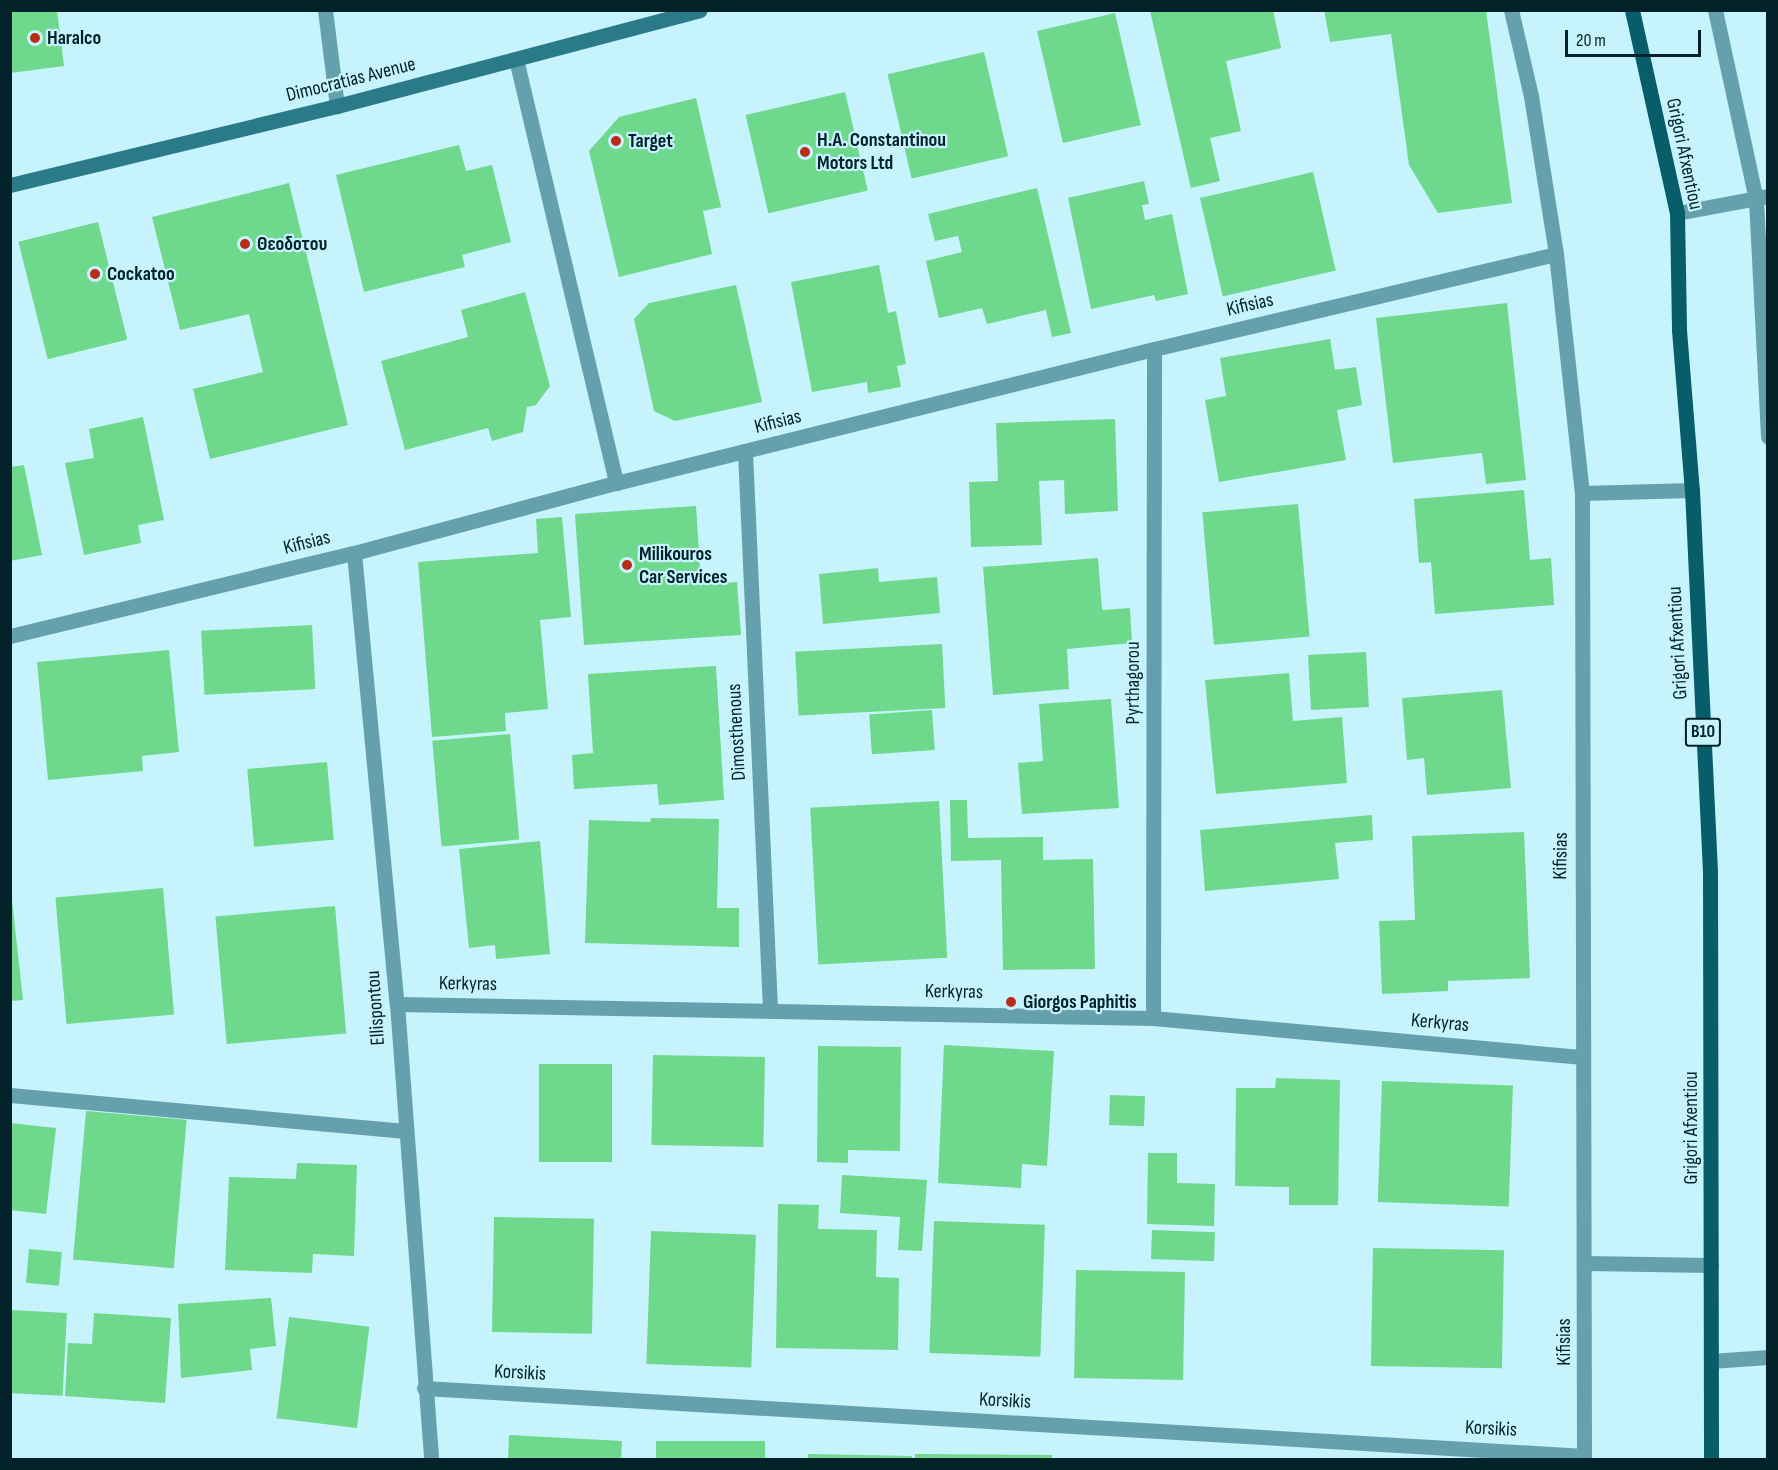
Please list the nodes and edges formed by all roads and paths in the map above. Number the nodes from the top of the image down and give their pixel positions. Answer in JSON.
{"nodes":[{"id":1,"x":325,"y":10,"type":"edge"},
{"id":2,"x":700,"y":10,"type":"edge"},
{"id":3,"x":1511,"y":10,"type":"edge"},
{"id":4,"x":1632,"y":10,"type":"edge"},
{"id":5,"x":1714,"y":10,"type":"edge"},
{"id":6,"x":516,"y":59,"type":"junction"},
{"id":7,"x":337,"y":106,"type":"junction"},
{"id":8,"x":10,"y":185,"type":"edge"},
{"id":9,"x":1762,"y":197,"type":"edge"},
{"id":10,"x":1677,"y":213,"type":"junction"},
{"id":11,"x":1556,"y":254,"type":"junction"},
{"id":12,"x":1154,"y":349,"type":"junction"},
{"id":13,"x":1767,"y":436,"type":"edge"},
{"id":14,"x":745,"y":452,"type":"junction"},
{"id":15,"x":616,"y":483,"type":"junction"},
{"id":16,"x":1692,"y":490,"type":"junction"},
{"id":17,"x":1582,"y":493,"type":"junction"},
{"id":18,"x":354,"y":553,"type":"junction"},
{"id":19,"x":10,"y":636,"type":"edge"},
{"id":20,"x":397,"y":1004,"type":"junction"},
{"id":21,"x":770,"y":1010,"type":"junction"},
{"id":22,"x":1153,"y":1018,"type":"junction"},
{"id":23,"x":1580,"y":1057,"type":"junction"},
{"id":24,"x":10,"y":1095,"type":"edge"},
{"id":25,"x":405,"y":1131,"type":"junction"},
{"id":26,"x":1585,"y":1263,"type":"junction"},
{"id":27,"x":1711,"y":1265,"type":"junction"},
{"id":28,"x":1767,"y":1357,"type":"edge"},
{"id":29,"x":1710,"y":1361,"type":"junction"},
{"id":30,"x":424,"y":1388,"type":"junction"},
{"id":31,"x":1584,"y":1458,"type":"edge"},
{"id":32,"x":430,"y":1460,"type":"edge"},
{"id":33,"x":1711,"y":1460,"type":"edge"}],
"edges":[{"from":1,"to":7,"type":"street"},
{"from":2,"to":6,"type":"main road","name":"Dimocratias Avenue"},
{"from":3,"to":11,"type":"street","name":"Kifisias"},
{"from":4,"to":10,"type":"main road","name":"Grigori Afxentiou","number":"B10"},
{"from":5,"to":9,"type":"street"},
{"from":6,"to":7,"type":"main road","name":"Dimocratias Avenue"},
{"from":6,"to":15,"type":"street"},
{"from":7,"to":8,"type":"main road","name":"Dimocratias Avenue"},
{"from":9,"to":10,"type":"street"},
{"from":9,"to":13,"type":"street"},
{"from":10,"to":16,"type":"main road","name":"Grigori Afxentiou","number":"B10"},
{"from":11,"to":12,"type":"street","name":"Kifisias"},
{"from":11,"to":17,"type":"street","name":"Kifisias"},
{"from":12,"to":14,"type":"street","name":"Kifisias"},
{"from":12,"to":22,"type":"street","name":"Pyrthagorou"},
{"from":14,"to":15,"type":"street","name":"Kifisias"},
{"from":14,"to":21,"type":"street","name":"Dimosthenous"},
{"from":15,"to":18,"type":"street","name":"Kifisias"},
{"from":16,"to":17,"type":"street"},
{"from":16,"to":27,"type":"main road","name":"Grigori Afxentiou","number":"B10"},
{"from":17,"to":23,"type":"street","name":"Kifisias"},
{"from":18,"to":19,"type":"street","name":"Kifisias"},
{"from":18,"to":20,"type":"street","name":"Ellispontou"},
{"from":20,"to":21,"type":"street","name":"Kerkyras"},
{"from":20,"to":25,"type":"street","name":"Ellispontou"},
{"from":21,"to":22,"type":"street","name":"Kerkyras"},
{"from":22,"to":23,"type":"street","name":"Kerkyras"},
{"from":23,"to":26,"type":"street","name":"Kifisias"},
{"from":24,"to":25,"type":"street"},
{"from":25,"to":30,"type":"street","name":"Ellispontou"},
{"from":26,"to":27,"type":"street"},
{"from":26,"to":31,"type":"street","name":"Kifisias"},
{"from":27,"to":29,"type":"main road","name":"Grigori Afxentiou","number":"B10"},
{"from":28,"to":29,"type":"street"},
{"from":29,"to":33,"type":"main road","name":"Grigori Afxentiou","number":"B10"},
{"from":30,"to":31,"type":"street","name":"Korsikis"},
{"from":30,"to":32,"type":"street","name":"Ellispontou"}]}
